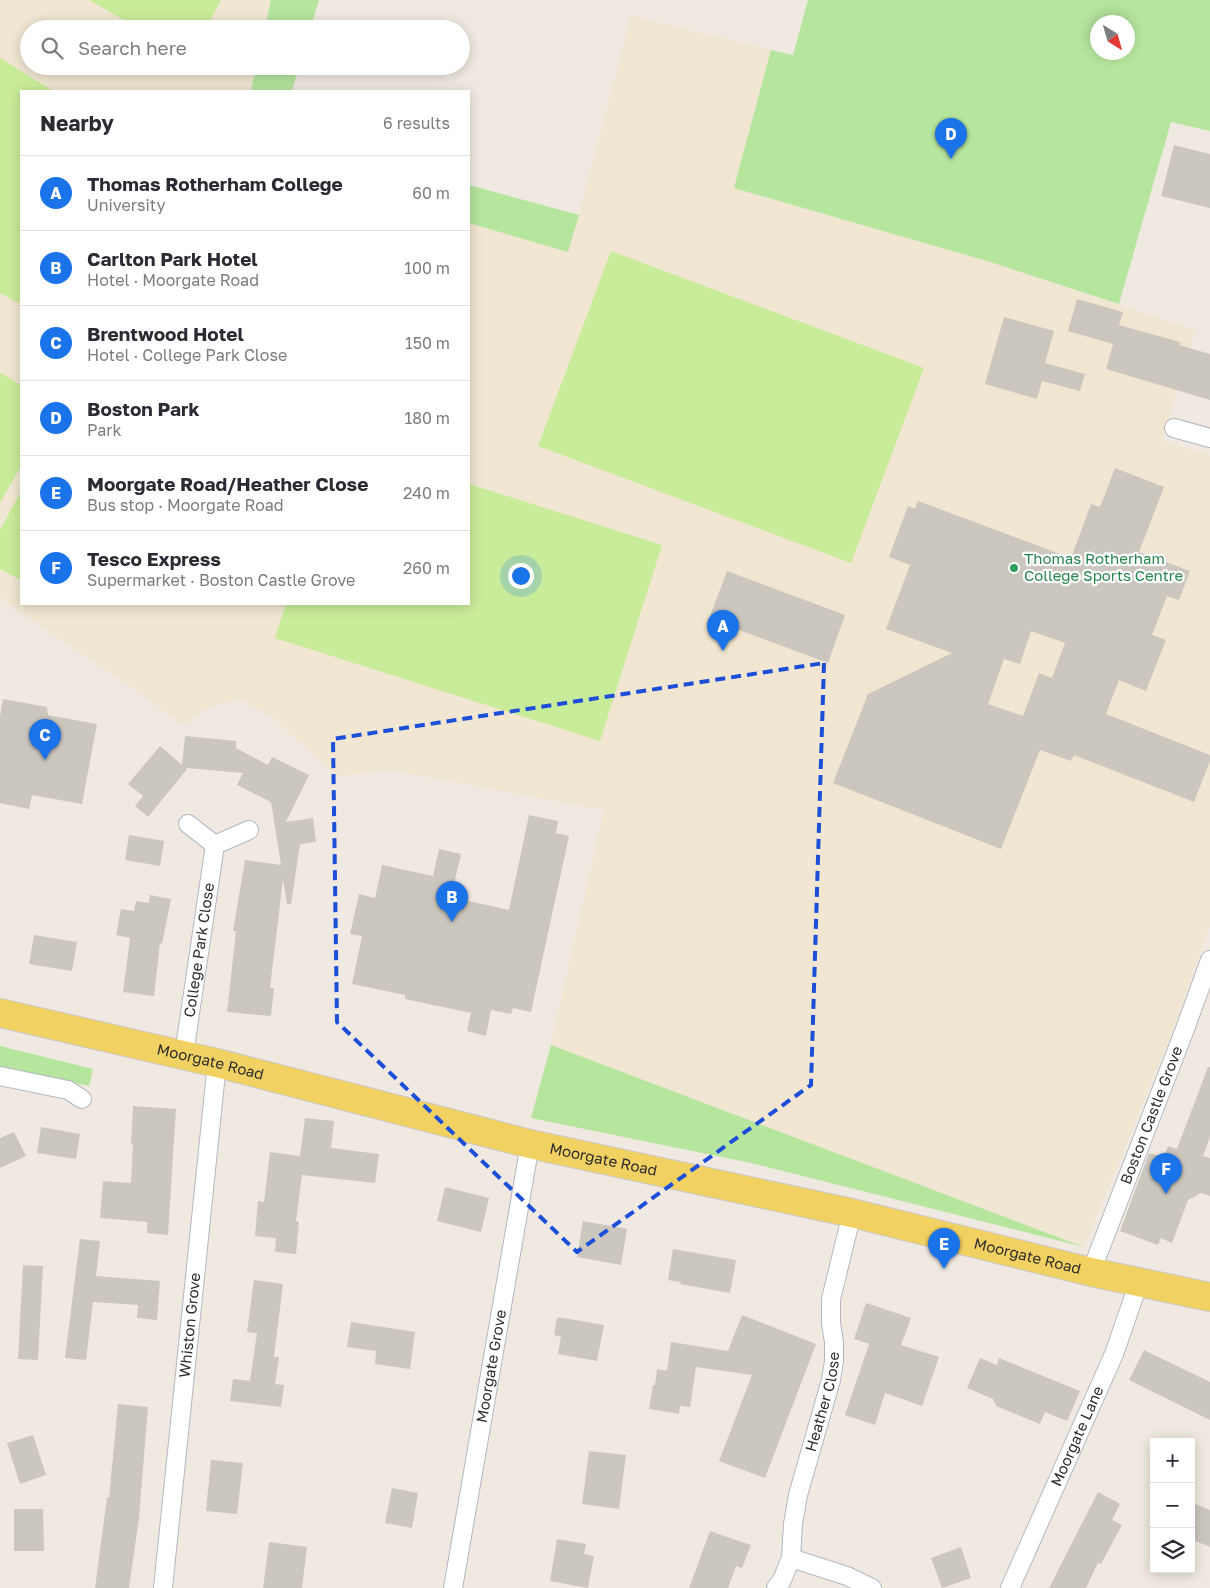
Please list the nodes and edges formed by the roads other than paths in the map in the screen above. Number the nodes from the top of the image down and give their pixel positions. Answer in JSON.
{"nodes":[{"id":1,"x":1174,"y":428,"type":"dead end"},
{"id":2,"x":1210,"y":438,"type":"edge"},
{"id":3,"x":188,"y":824,"type":"dead end"},
{"id":4,"x":248,"y":830,"type":"dead end"},
{"id":5,"x":215,"y":845,"type":"junction"},
{"id":6,"x":1210,"y":960,"type":"edge"},
{"id":7,"x":0,"y":1013,"type":"edge"},
{"id":8,"x":184,"y":1054,"type":"junction"},
{"id":9,"x":217,"y":1062,"type":"junction"},
{"id":10,"x":0,"y":1076,"type":"edge"},
{"id":11,"x":82,"y":1099,"type":"dead end"},
{"id":12,"x":530,"y":1144,"type":"junction"},
{"id":13,"x":852,"y":1213,"type":"junction"},
{"id":14,"x":1092,"y":1272,"type":"junction"},
{"id":15,"x":1139,"y":1282,"type":"junction"},
{"id":16,"x":1210,"y":1297,"type":"edge"},
{"id":17,"x":791,"y":1558,"type":"junction"},
{"id":18,"x":163,"y":1588,"type":"edge"},
{"id":19,"x":453,"y":1588,"type":"edge"},
{"id":20,"x":776,"y":1588,"type":"edge"},
{"id":21,"x":872,"y":1588,"type":"edge"},
{"id":22,"x":1010,"y":1588,"type":"edge"}],
"edges":[{"from":1,"to":2,"type":"street"},
{"from":3,"to":5,"type":"street"},
{"from":4,"to":5,"type":"street"},
{"from":5,"to":8,"type":"street","name":"College Park Close"},
{"from":6,"to":14,"type":"street","name":"Boston Castle Grove"},
{"from":7,"to":8,"type":"main road","name":"Moorgate Road"},
{"from":8,"to":9,"type":"main road","name":"Moorgate Road"},
{"from":9,"to":12,"type":"main road","name":"Moorgate Road"},
{"from":9,"to":18,"type":"street","name":"Whiston Grove"},
{"from":10,"to":11,"type":"street"},
{"from":12,"to":13,"type":"main road","name":"Moorgate Road"},
{"from":12,"to":19,"type":"street","name":"Moorgate Grove"},
{"from":13,"to":14,"type":"main road","name":"Moorgate Road"},
{"from":13,"to":17,"type":"street","name":"Heather Close"},
{"from":14,"to":15,"type":"main road","name":"Moorgate Road"},
{"from":15,"to":16,"type":"main road","name":"Moorgate Road"},
{"from":15,"to":22,"type":"street","name":"Moorgate Lane"},
{"from":17,"to":20,"type":"street","name":"Heather Close"},
{"from":17,"to":21,"type":"street"}]}
